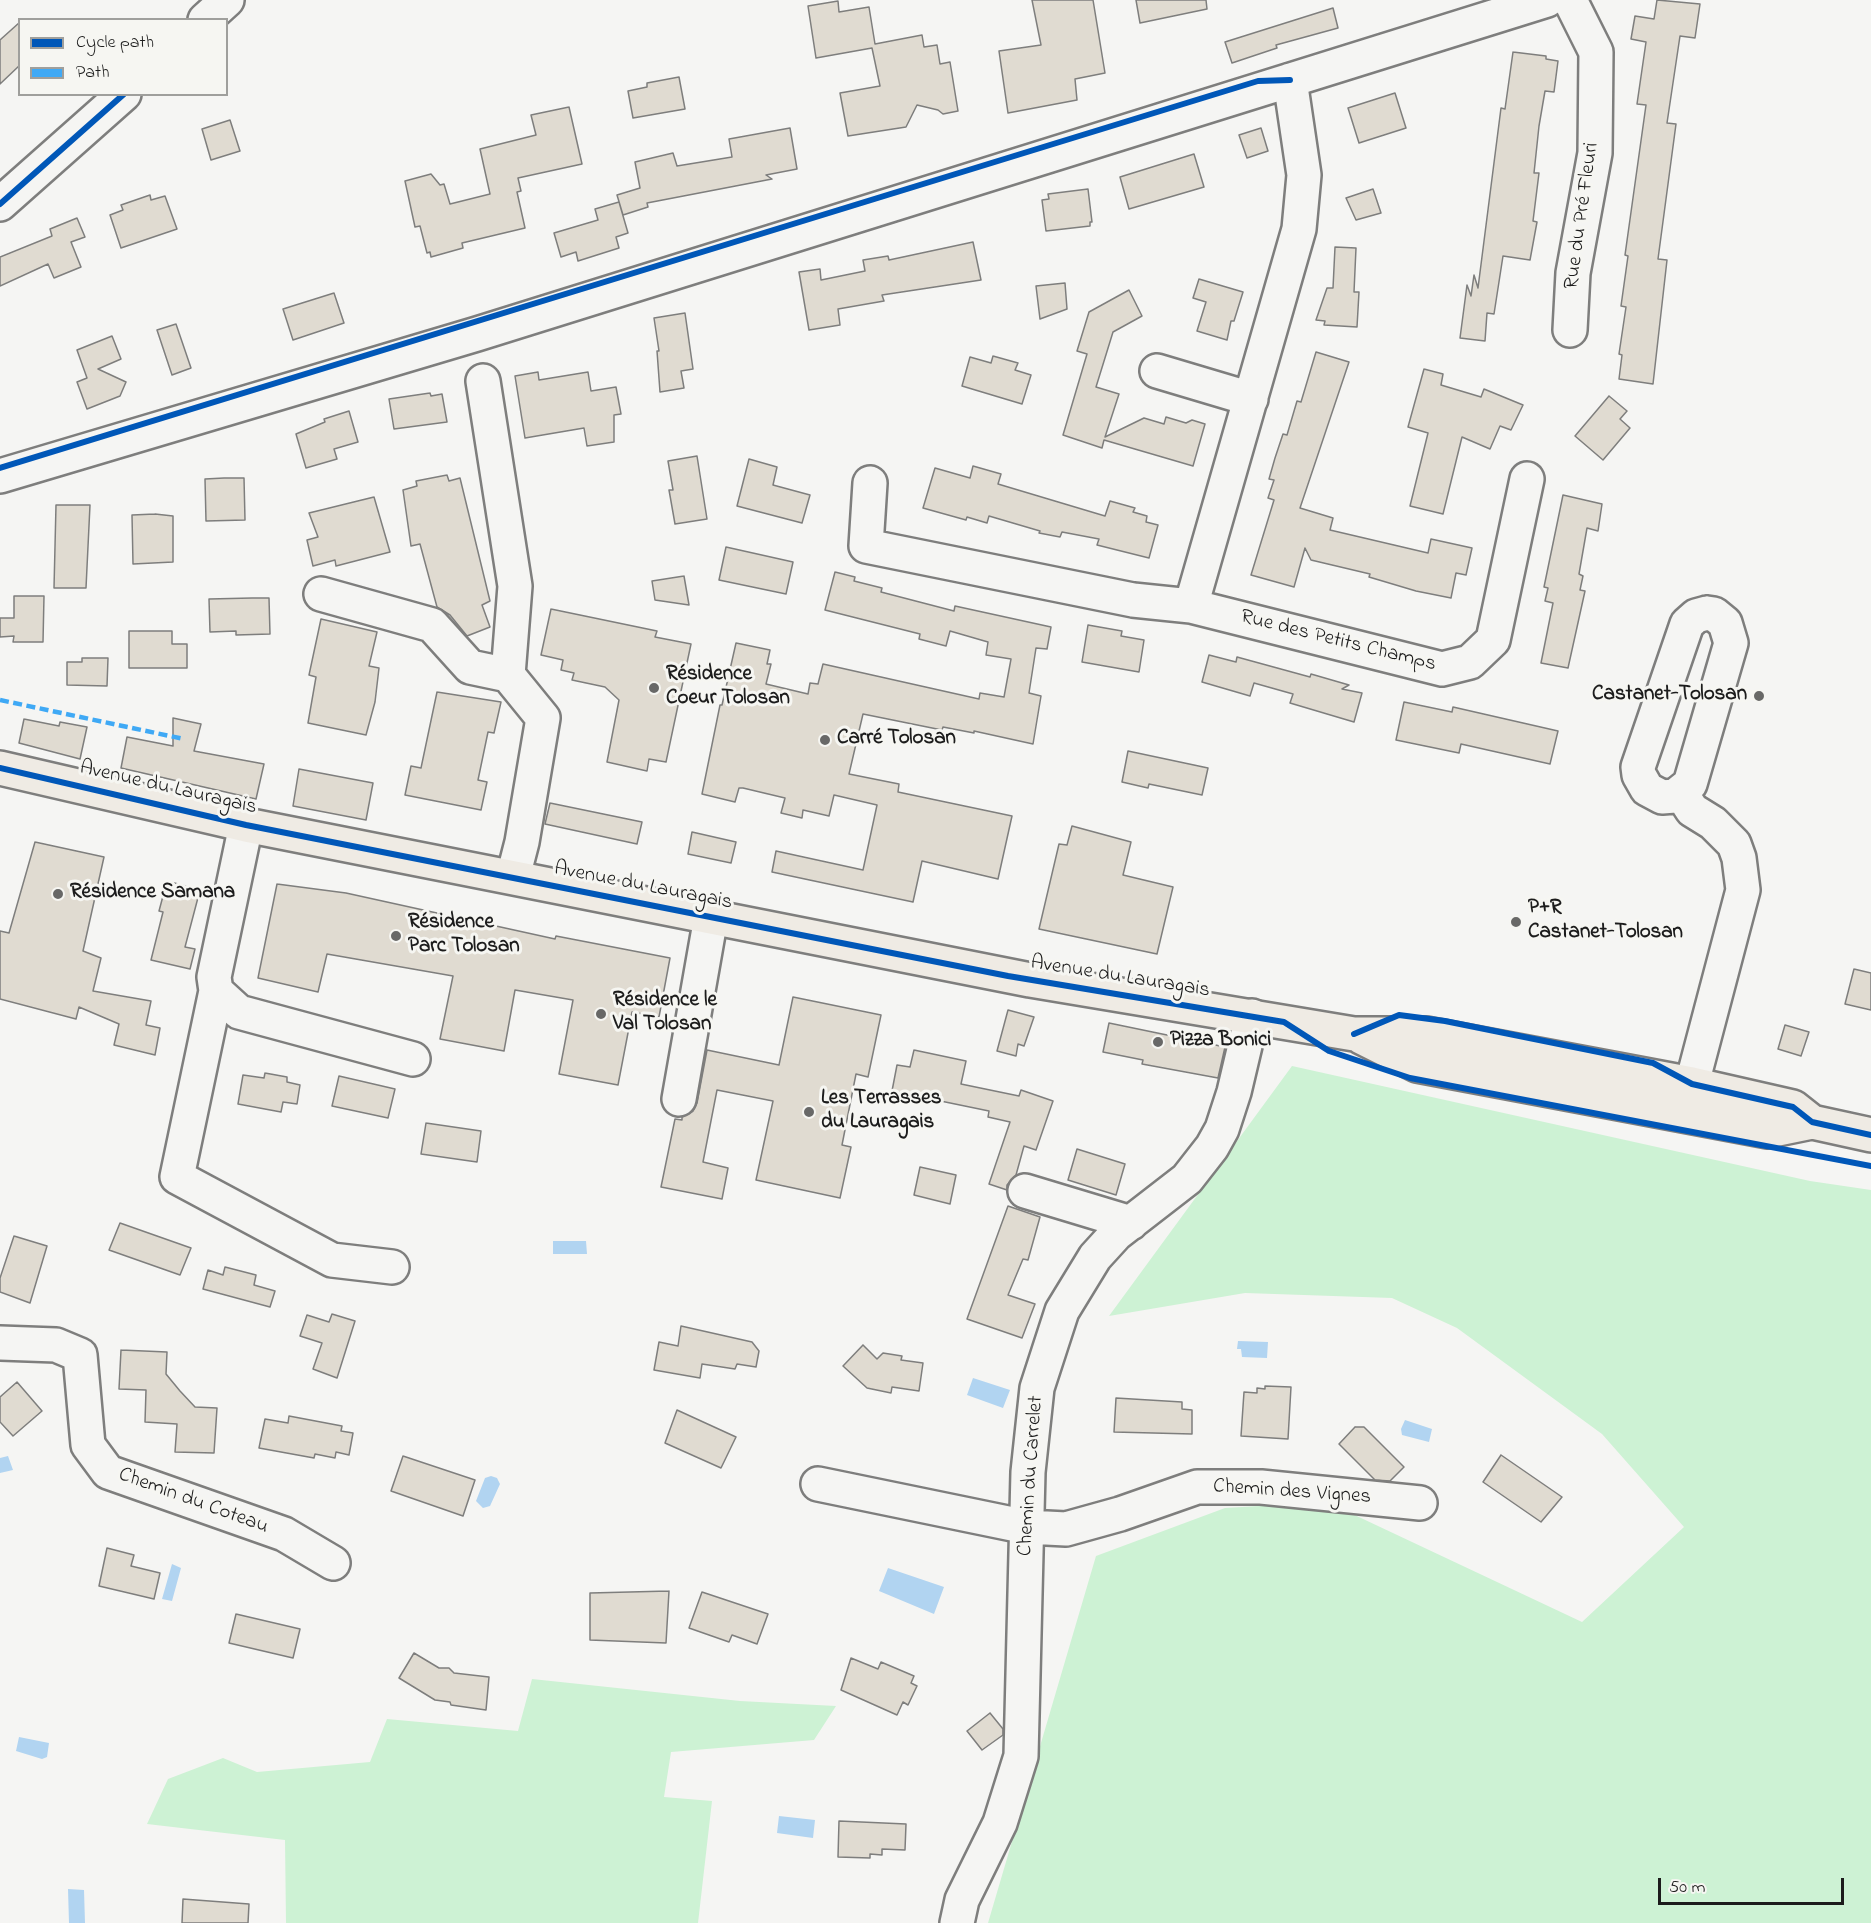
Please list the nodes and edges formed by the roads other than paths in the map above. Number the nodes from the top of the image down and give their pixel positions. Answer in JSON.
{"nodes":[{"id":1,"x":227,"y":0,"type":"edge"},
{"id":2,"x":1547,"y":0,"type":"edge"},
{"id":3,"x":1570,"y":0,"type":"edge"},
{"id":4,"x":207,"y":18,"type":"edge"},
{"id":5,"x":1290,"y":80,"type":"junction"},
{"id":6,"x":121,"y":96,"type":"edge"},
{"id":7,"x":0,"y":204,"type":"edge"},
{"id":8,"x":1570,"y":330,"type":"dead end"},
{"id":9,"x":1157,"y":371,"type":"dead end"},
{"id":10,"x":483,"y":381,"type":"dead end"},
{"id":11,"x":1251,"y":399,"type":"junction"},
{"id":12,"x":0,"y":476,"type":"edge"},
{"id":13,"x":1527,"y":480,"type":"dead end"},
{"id":14,"x":870,"y":483,"type":"dead end"},
{"id":15,"x":321,"y":594,"type":"dead end"},
{"id":16,"x":1191,"y":606,"type":"junction"},
{"id":17,"x":508,"y":675,"type":"junction"},
{"id":18,"x":0,"y":768,"type":"edge"},
{"id":19,"x":1681,"y":793,"type":"junction"},
{"id":20,"x":246,"y":825,"type":"junction"},
{"id":21,"x":513,"y":877,"type":"junction"},
{"id":22,"x":711,"y":917,"type":"junction"},
{"id":23,"x":216,"y":991,"type":"junction"},
{"id":24,"x":1252,"y":1016,"type":"junction"},
{"id":25,"x":1354,"y":1034,"type":"junction"},
{"id":26,"x":412,"y":1059,"type":"dead end"},
{"id":27,"x":1692,"y":1084,"type":"junction"},
{"id":28,"x":679,"y":1099,"type":"dead end"},
{"id":29,"x":1684,"y":1115,"type":"junction"},
{"id":30,"x":1812,"y":1122,"type":"junction"},
{"id":31,"x":1871,"y":1135,"type":"edge"},
{"id":32,"x":1025,"y":1191,"type":"dead end"},
{"id":33,"x":1131,"y":1223,"type":"junction"},
{"id":34,"x":392,"y":1267,"type":"dead end"},
{"id":35,"x":0,"y":1342,"type":"edge"},
{"id":36,"x":818,"y":1484,"type":"dead end"},
{"id":37,"x":1420,"y":1503,"type":"dead end"},
{"id":38,"x":1027,"y":1527,"type":"junction"},
{"id":39,"x":333,"y":1563,"type":"dead end"},
{"id":40,"x":957,"y":1923,"type":"edge"}],
"edges":[{"from":1,"to":4,"type":"street"},
{"from":2,"to":5,"type":"street"},
{"from":3,"to":8,"type":"street","name":"Rue du Pré Fleuri"},
{"from":5,"to":11,"type":"street"},
{"from":5,"to":12,"type":"street"},
{"from":6,"to":7,"type":"street"},
{"from":9,"to":11,"type":"street"},
{"from":10,"to":17,"type":"street"},
{"from":11,"to":16,"type":"street"},
{"from":13,"to":16,"type":"street","name":"Rue des Petits Champs"},
{"from":14,"to":16,"type":"street","name":"Rue des Petits Champs"},
{"from":15,"to":17,"type":"street"},
{"from":17,"to":21,"type":"street"},
{"from":18,"to":20,"type":"main road","name":"Avenue du Lauragais"},
{"from":19,"to":19,"type":"street"},
{"from":19,"to":27,"type":"street"},
{"from":20,"to":21,"type":"main road","name":"Avenue du Lauragais"},
{"from":20,"to":23,"type":"street","name":"Avenue du Lauragais"},
{"from":21,"to":22,"type":"main road","name":"Avenue du Lauragais"},
{"from":22,"to":24,"type":"main road","name":"Avenue du Lauragais"},
{"from":22,"to":28,"type":"street"},
{"from":23,"to":26,"type":"street"},
{"from":23,"to":34,"type":"street","name":"Avenue du Lauragais"},
{"from":24,"to":25,"type":"main road","name":"Avenue du Lauragais"},
{"from":24,"to":33,"type":"street","name":"Chemin du Carrelet"},
{"from":25,"to":27,"type":"main road","name":"Avenue du Lauragais"},
{"from":25,"to":29,"type":"main road","name":"Avenue du Lauragais"},
{"from":27,"to":29,"type":"street"},
{"from":27,"to":30,"type":"main road","name":"Avenue du Lauragais"},
{"from":29,"to":30,"type":"main road","name":"Avenue du Lauragais"},
{"from":30,"to":31,"type":"main road","name":"Avenue du Lauragais"},
{"from":32,"to":33,"type":"street"},
{"from":33,"to":38,"type":"street","name":"Chemin du Carrelet"},
{"from":35,"to":39,"type":"street","name":"Chemin du Coteau"},
{"from":36,"to":38,"type":"street","name":"Chemin des Vignes"},
{"from":37,"to":38,"type":"street","name":"Chemin des Vignes"},
{"from":38,"to":40,"type":"street","name":"Chemin du Carrelet"}]}
